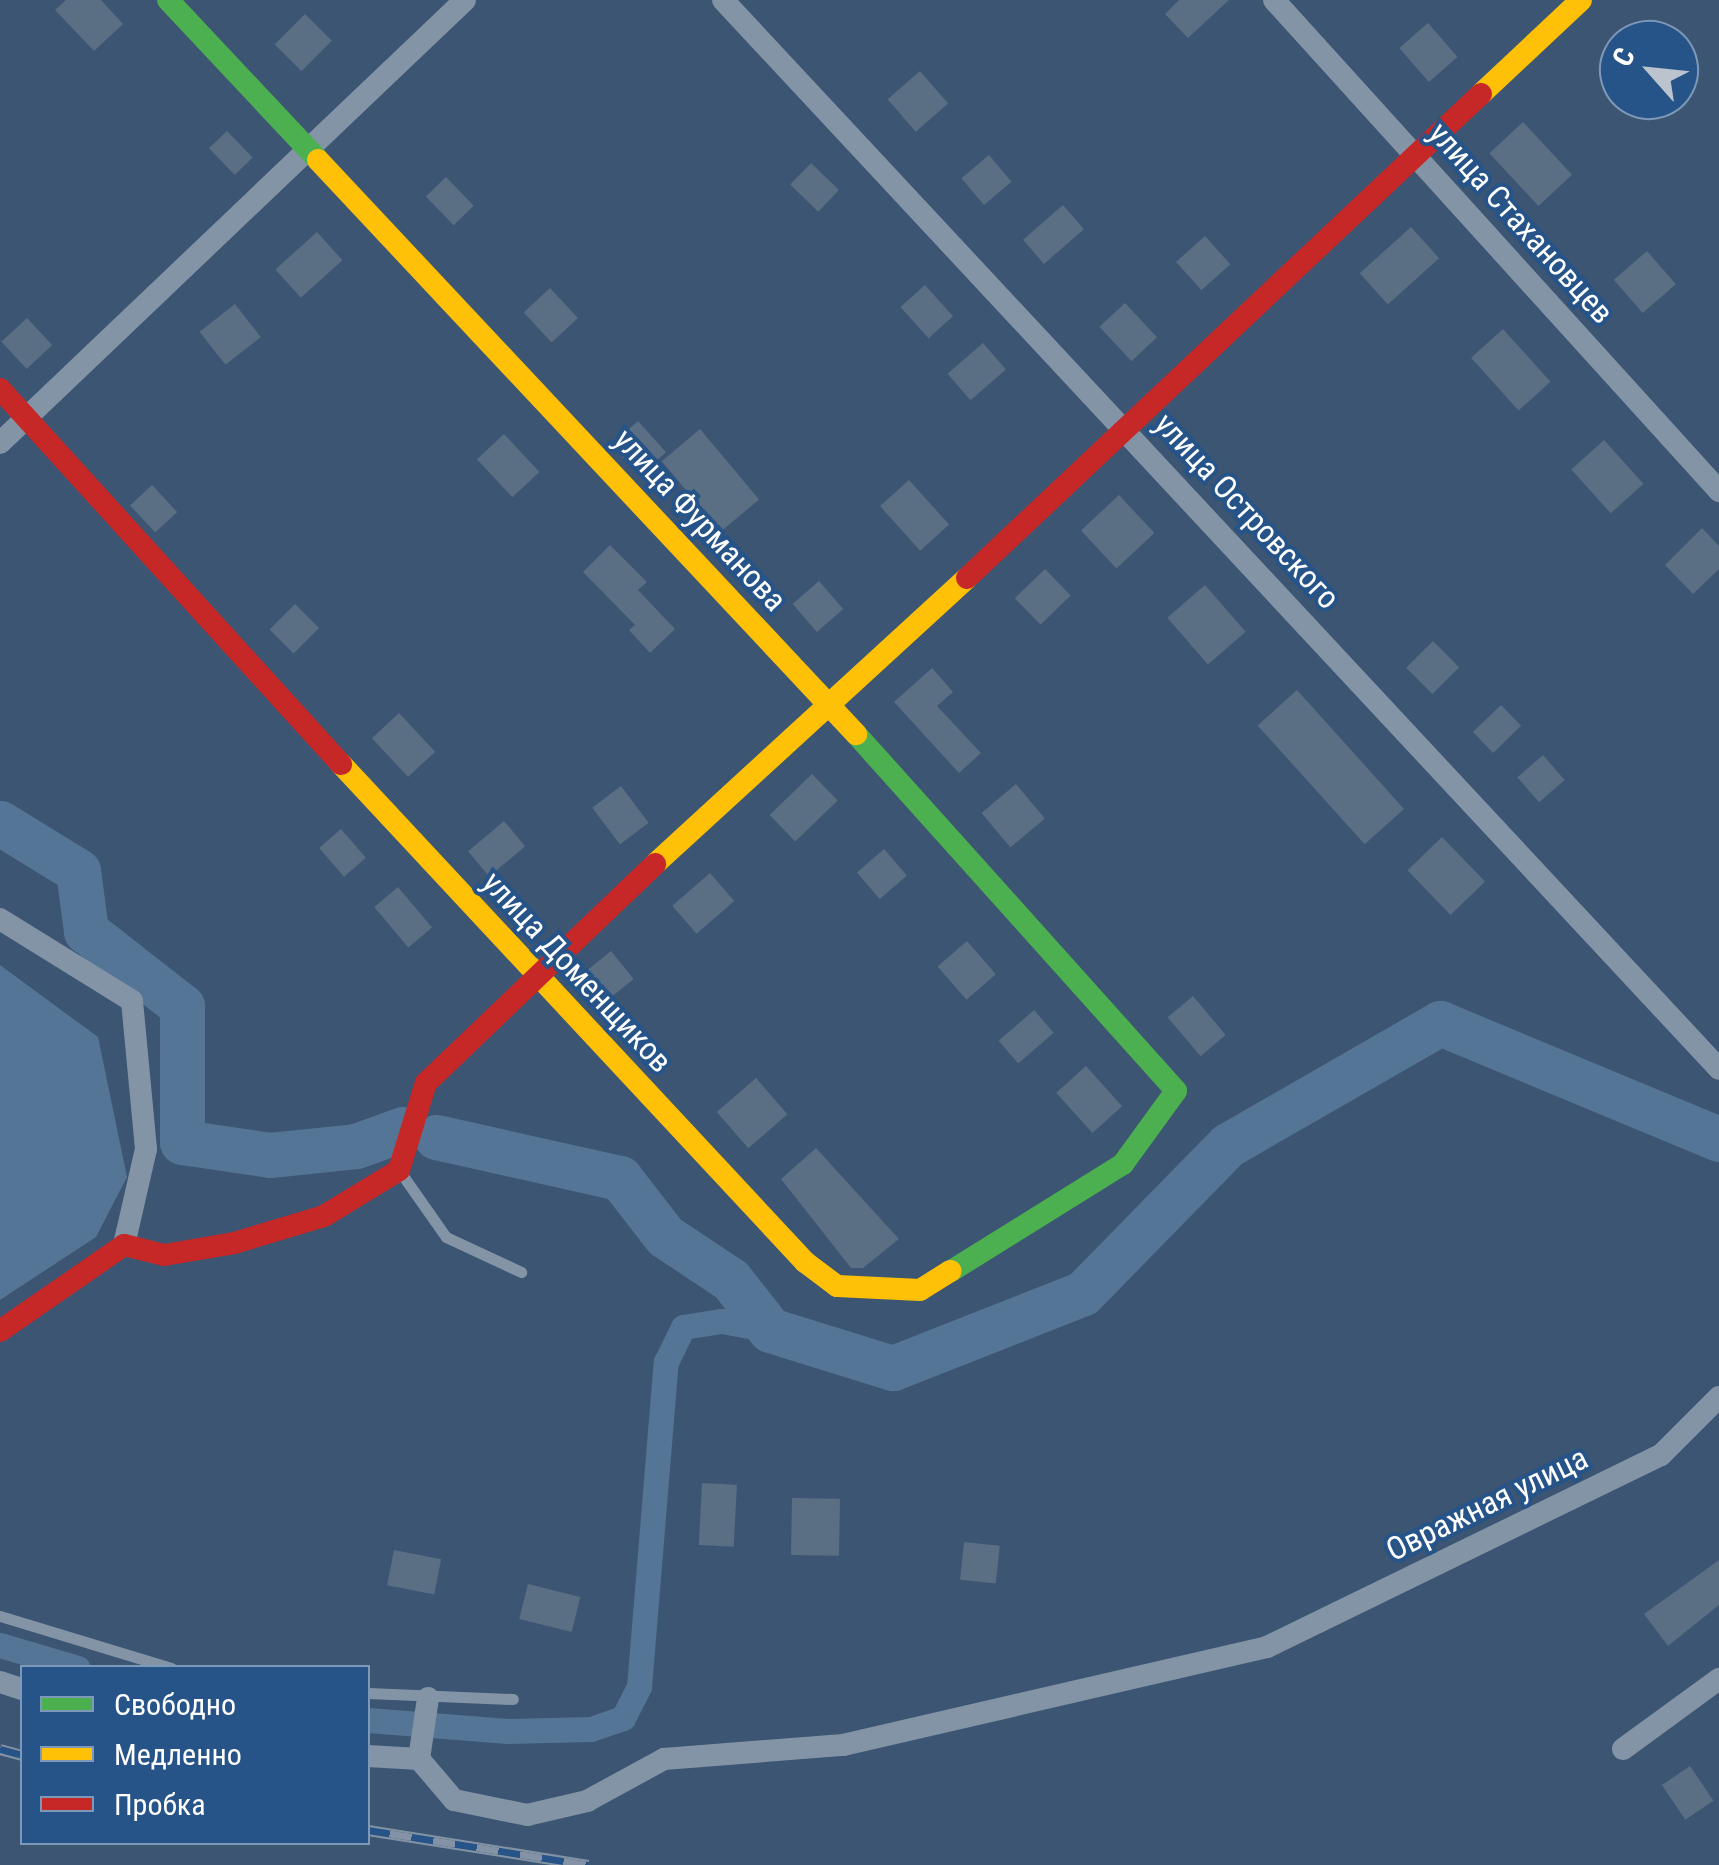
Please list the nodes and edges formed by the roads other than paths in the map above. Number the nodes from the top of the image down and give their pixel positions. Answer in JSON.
{"nodes":[{"id":1,"x":168,"y":0,"type":"edge"},
{"id":2,"x":465,"y":0,"type":"edge"},
{"id":3,"x":723,"y":0,"type":"edge"},
{"id":4,"x":1274,"y":0,"type":"edge"},
{"id":5,"x":1581,"y":0,"type":"edge"},
{"id":6,"x":308,"y":152,"type":"junction"},
{"id":7,"x":1414,"y":152,"type":"junction"},
{"id":8,"x":0,"y":390,"type":"edge"},
{"id":9,"x":27,"y":419,"type":"junction"},
{"id":10,"x":1125,"y":427,"type":"junction"},
{"id":11,"x":0,"y":444,"type":"edge"},
{"id":12,"x":1719,"y":491,"type":"edge"},
{"id":13,"x":831,"y":706,"type":"junction"},
{"id":14,"x":0,"y":919,"type":"edge"},
{"id":15,"x":532,"y":974,"type":"junction"},
{"id":16,"x":1719,"y":1069,"type":"edge"},
{"id":17,"x":1176,"y":1092,"type":"joint"},
{"id":18,"x":399,"y":1170,"type":"junction"},
{"id":19,"x":124,"y":1244,"type":"junction"},
{"id":20,"x":521,"y":1272,"type":"dead end"},
{"id":21,"x":0,"y":1331,"type":"edge"},
{"id":22,"x":1719,"y":1397,"type":"edge"},
{"id":23,"x":0,"y":1616,"type":"edge"},
{"id":24,"x":160,"y":1665,"type":"edge"},
{"id":25,"x":1719,"y":1679,"type":"edge"},
{"id":26,"x":370,"y":1693,"type":"edge"},
{"id":27,"x":428,"y":1698,"type":"junction"},
{"id":28,"x":513,"y":1699,"type":"dead end"},
{"id":29,"x":1623,"y":1749,"type":"dead end"},
{"id":30,"x":370,"y":1756,"type":"edge"},
{"id":31,"x":418,"y":1759,"type":"junction"}],
"edges":[{"from":1,"to":6,"type":"street","name":"улица Фурманова"},
{"from":2,"to":6,"type":"street"},
{"from":3,"to":10,"type":"street","name":"улица Островского"},
{"from":4,"to":7,"type":"street","name":"улица Стахановцев"},
{"from":5,"to":7,"type":"street"},
{"from":6,"to":9,"type":"street"},
{"from":6,"to":13,"type":"street","name":"улица Фурманова"},
{"from":7,"to":10,"type":"street"},
{"from":7,"to":12,"type":"street","name":"улица Стахановцев"},
{"from":8,"to":9,"type":"street","name":"улица Доменщиков"},
{"from":9,"to":11,"type":"street"},
{"from":9,"to":15,"type":"street","name":"улица Доменщиков"},
{"from":10,"to":13,"type":"street"},
{"from":10,"to":16,"type":"street","name":"улица Островского"},
{"from":13,"to":15,"type":"street"},
{"from":13,"to":17,"type":"street","name":"улица Фурманова"},
{"from":14,"to":19,"type":"street"},
{"from":15,"to":17,"type":"street","name":"улица Доменщиков"},
{"from":15,"to":18,"type":"street"},
{"from":18,"to":19,"type":"street"},
{"from":18,"to":20,"type":"lane"},
{"from":19,"to":21,"type":"street"},
{"from":22,"to":31,"type":"street","name":"Овражная улица"},
{"from":23,"to":24,"type":"lane"},
{"from":25,"to":29,"type":"street"},
{"from":26,"to":27,"type":"lane"},
{"from":27,"to":28,"type":"lane"},
{"from":27,"to":31,"type":"street"},
{"from":30,"to":31,"type":"street"}]}
